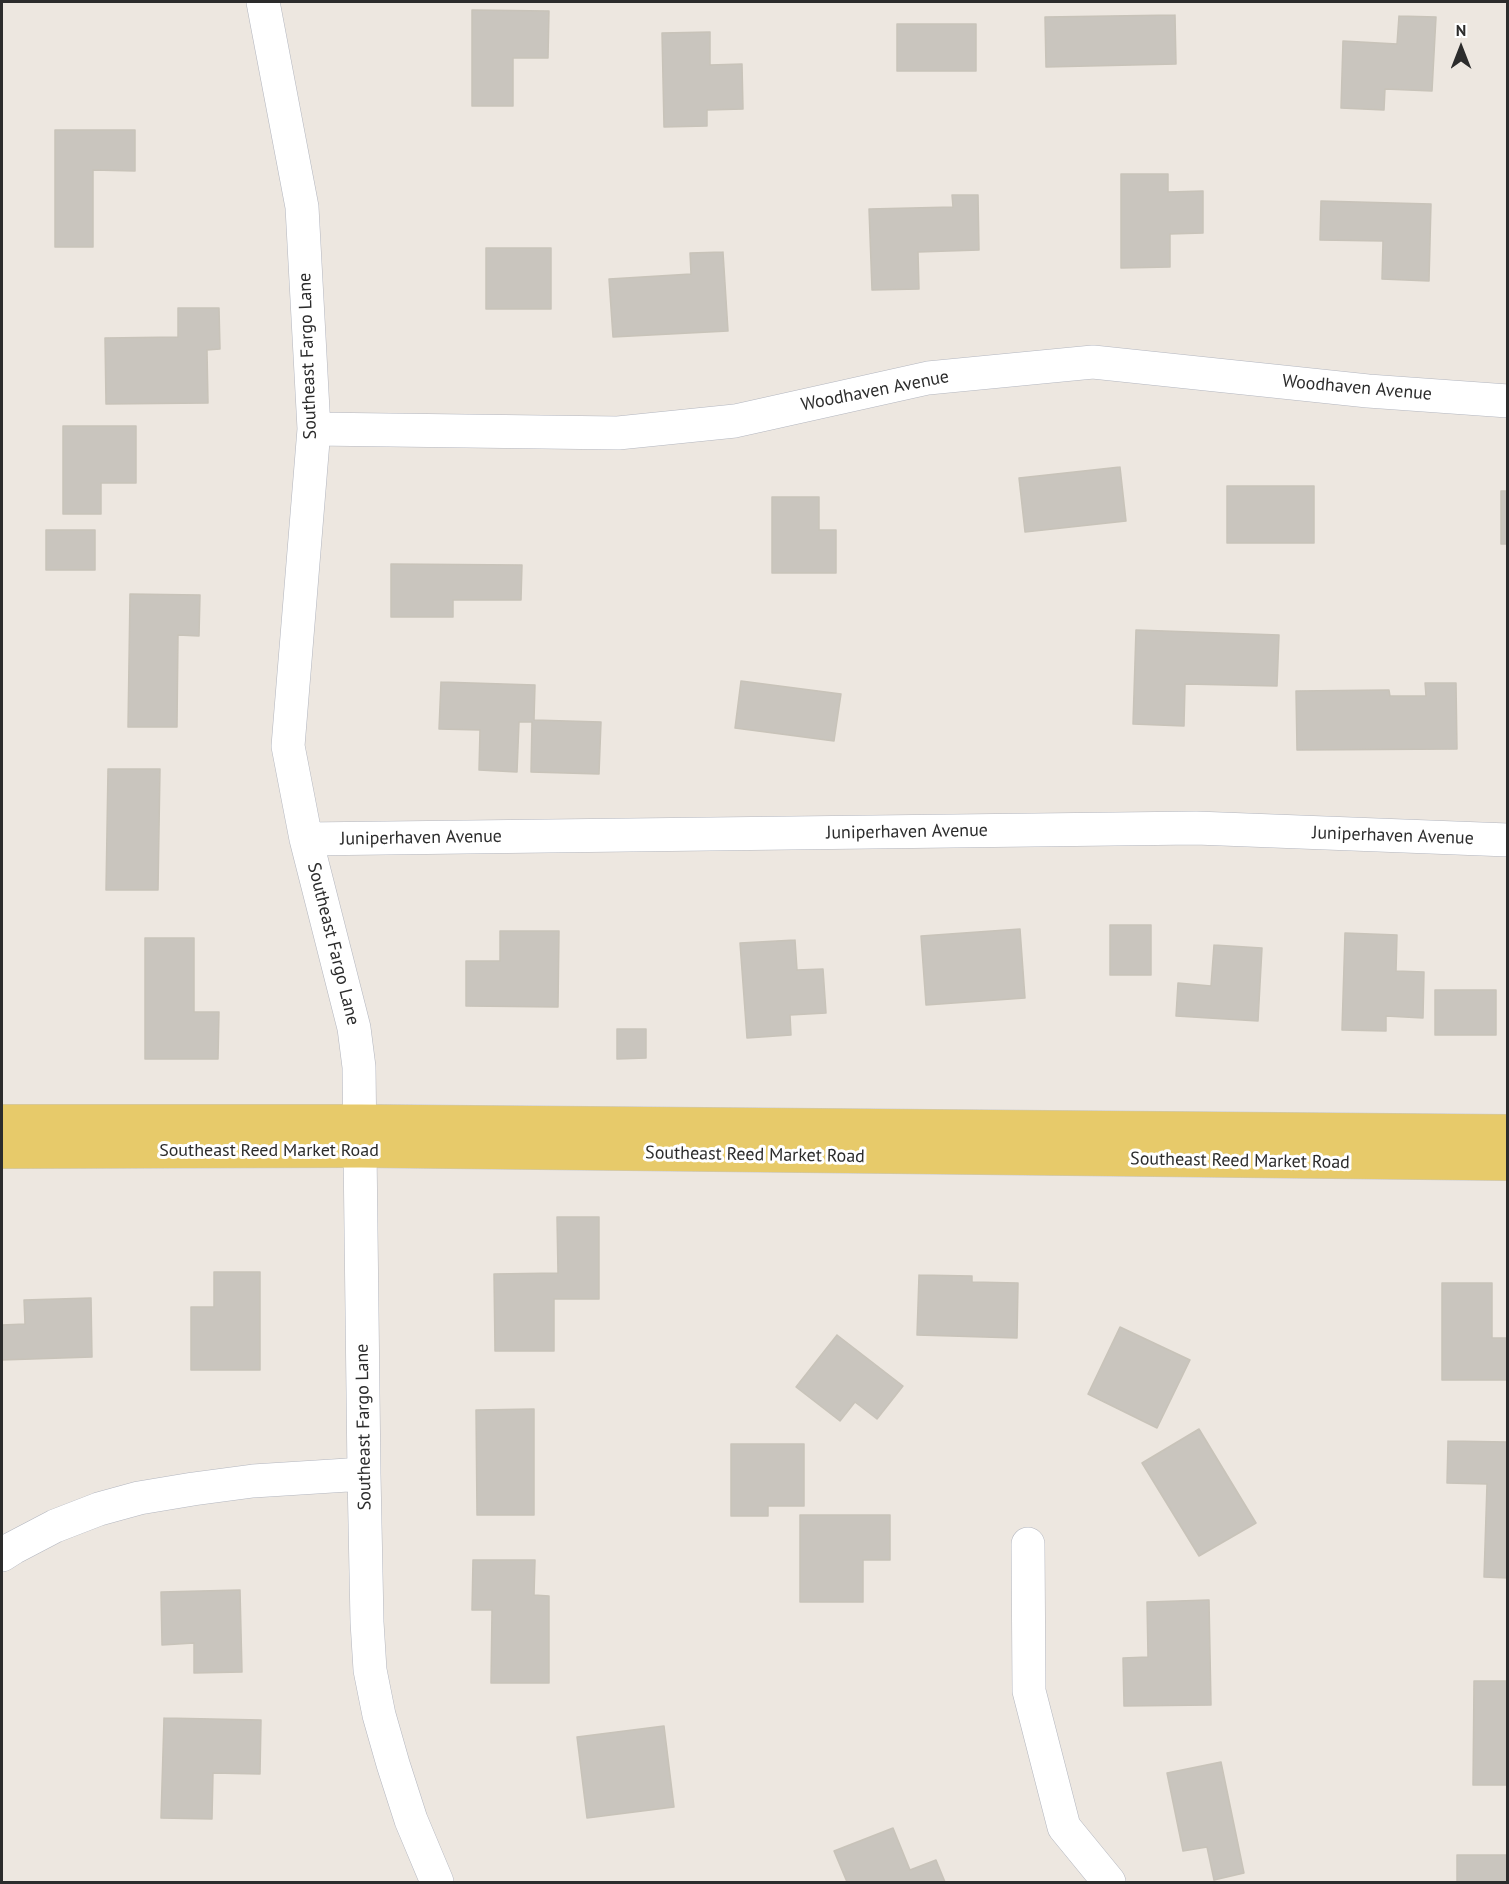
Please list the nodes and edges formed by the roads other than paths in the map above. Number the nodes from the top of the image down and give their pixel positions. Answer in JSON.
{"nodes":[{"id":1,"x":263,"y":2,"type":"edge"},
{"id":2,"x":1508,"y":401,"type":"edge"},
{"id":3,"x":314,"y":429,"type":"junction"},
{"id":4,"x":306,"y":839,"type":"junction"},
{"id":5,"x":1508,"y":840,"type":"edge"},
{"id":6,"x":2,"y":1121,"type":"edge"},
{"id":7,"x":1508,"y":1131,"type":"edge"},
{"id":8,"x":361,"y":1136,"type":"junction"},
{"id":9,"x":2,"y":1152,"type":"edge"},
{"id":10,"x":1508,"y":1164,"type":"edge"},
{"id":11,"x":364,"y":1474,"type":"junction"},
{"id":12,"x":1028,"y":1544,"type":"dead end"},
{"id":13,"x":2,"y":1555,"type":"edge"},
{"id":14,"x":437,"y":1882,"type":"edge"},
{"id":15,"x":1109,"y":1882,"type":"edge"}],
"edges":[{"from":1,"to":3,"type":"street","name":"Southeast Fargo Lane"},
{"from":2,"to":3,"type":"street","name":"Woodhaven Avenue"},
{"from":3,"to":4,"type":"street","name":"Southeast Fargo Lane"},
{"from":4,"to":5,"type":"street","name":"Juniperhaven Avenue"},
{"from":4,"to":8,"type":"street","name":"Southeast Fargo Lane"},
{"from":6,"to":8,"type":"main road","name":"Southeast Reed Market Road"},
{"from":7,"to":8,"type":"main road","name":"Southeast Reed Market Road"},
{"from":8,"to":9,"type":"main road","name":"Southeast Reed Market Road"},
{"from":8,"to":10,"type":"main road","name":"Southeast Reed Market Road"},
{"from":8,"to":11,"type":"street","name":"Southeast Fargo Lane"},
{"from":11,"to":13,"type":"street"},
{"from":11,"to":14,"type":"street","name":"Southeast Fargo Lane"},
{"from":12,"to":15,"type":"street"}]}
